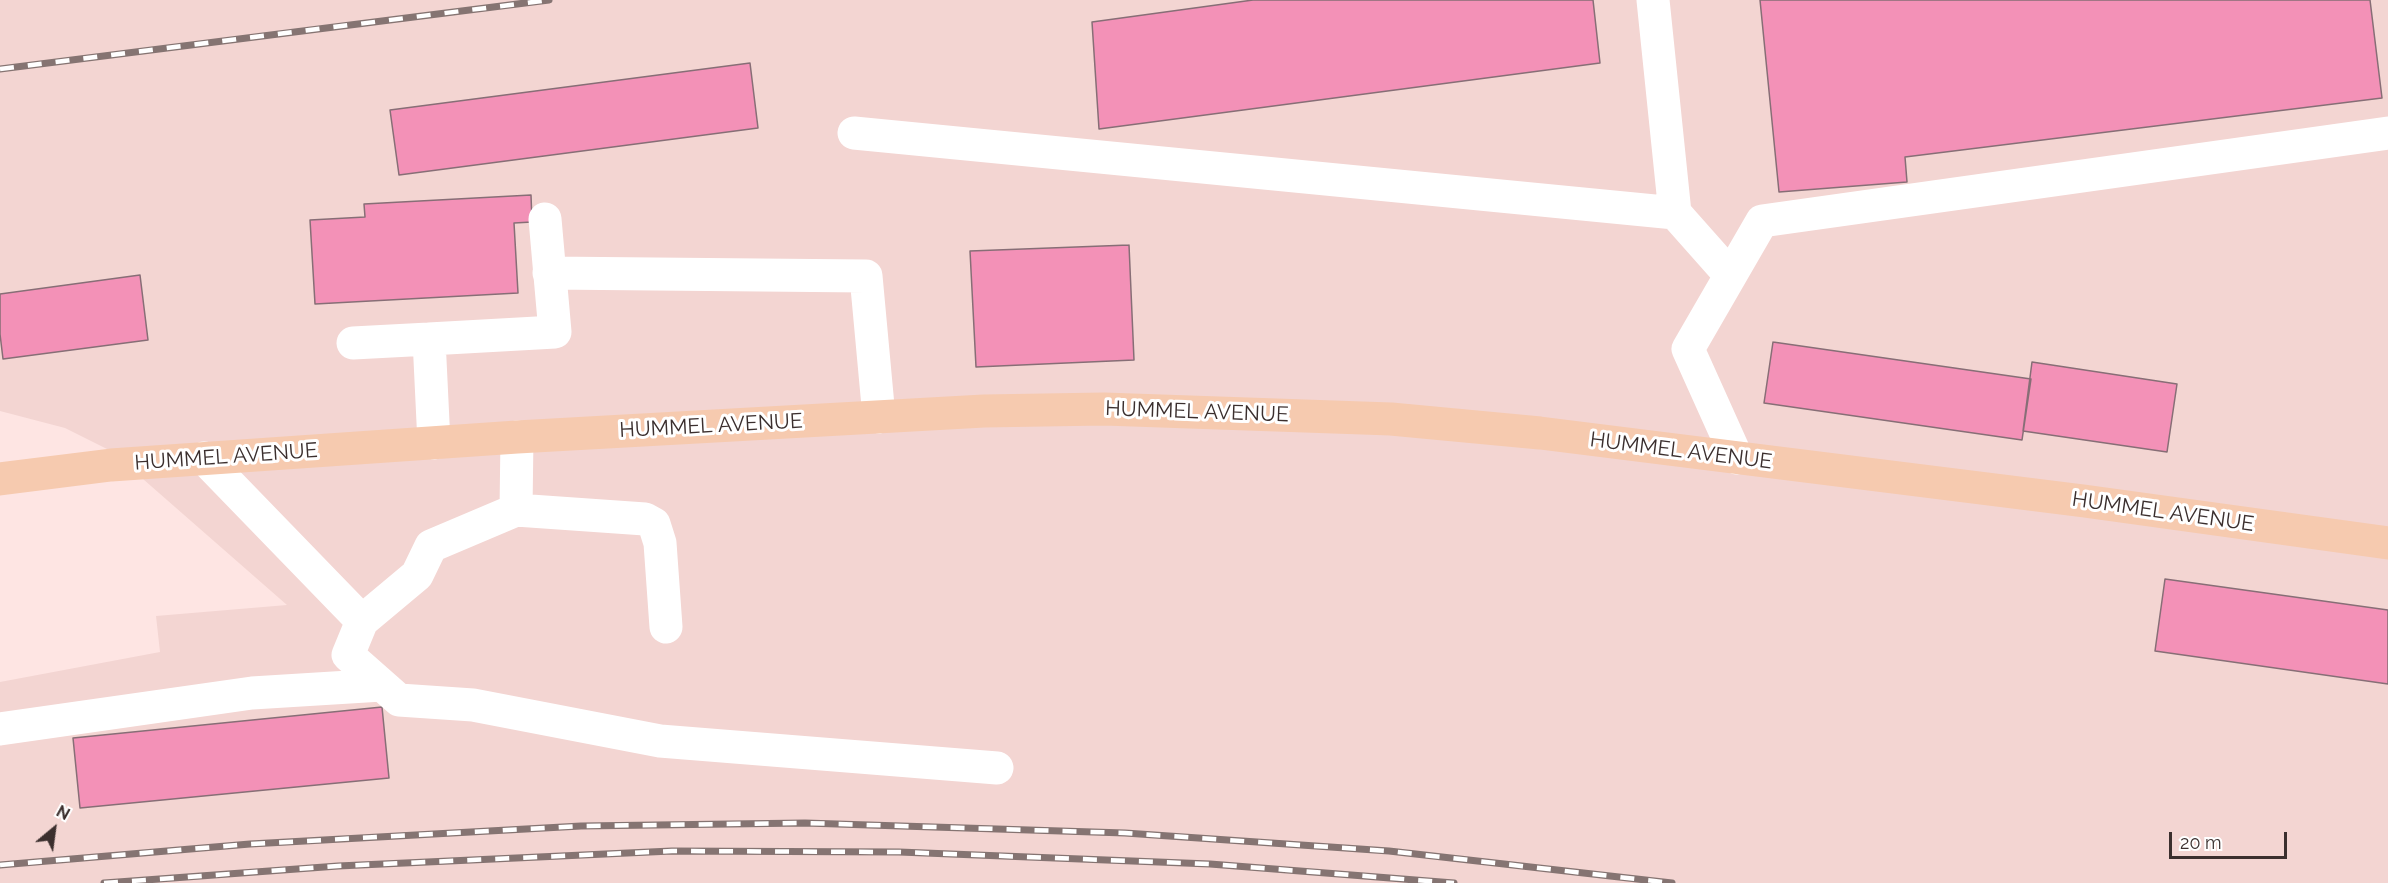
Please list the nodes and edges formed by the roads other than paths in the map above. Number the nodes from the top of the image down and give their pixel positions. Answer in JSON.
{"nodes":[{"id":1,"x":1653,"y":0,"type":"edge"},
{"id":2,"x":854,"y":133,"type":"dead end"},
{"id":3,"x":2388,"y":133,"type":"edge"},
{"id":4,"x":1675,"y":213,"type":"junction"},
{"id":5,"x":545,"y":219,"type":"dead end"},
{"id":6,"x":549,"y":273,"type":"junction"},
{"id":7,"x":1730,"y":275,"type":"junction"},
{"id":8,"x":429,"y":339,"type":"junction"},
{"id":9,"x":353,"y":343,"type":"dead end"},
{"id":10,"x":879,"y":417,"type":"junction"},
{"id":11,"x":517,"y":437,"type":"junction"},
{"id":12,"x":434,"y":442,"type":"junction"},
{"id":13,"x":204,"y":458,"type":"junction"},
{"id":14,"x":1737,"y":458,"type":"junction"},
{"id":15,"x":0,"y":479,"type":"edge"},
{"id":16,"x":516,"y":510,"type":"junction"},
{"id":17,"x":2388,"y":543,"type":"edge"},
{"id":18,"x":362,"y":621,"type":"junction"},
{"id":19,"x":666,"y":627,"type":"dead end"},
{"id":20,"x":382,"y":685,"type":"junction"},
{"id":21,"x":0,"y":729,"type":"edge"},
{"id":22,"x":997,"y":768,"type":"dead end"}],
"edges":[{"from":1,"to":4,"type":"lane"},
{"from":2,"to":4,"type":"lane"},
{"from":3,"to":7,"type":"lane"},
{"from":4,"to":7,"type":"lane"},
{"from":5,"to":6,"type":"lane"},
{"from":6,"to":8,"type":"lane"},
{"from":6,"to":10,"type":"lane"},
{"from":7,"to":14,"type":"lane"},
{"from":8,"to":9,"type":"lane"},
{"from":8,"to":12,"type":"lane"},
{"from":10,"to":11,"type":"main road","name":"HUMMEL AVENUE"},
{"from":10,"to":14,"type":"main road","name":"HUMMEL AVENUE"},
{"from":11,"to":12,"type":"main road","name":"HUMMEL AVENUE"},
{"from":11,"to":16,"type":"lane"},
{"from":12,"to":13,"type":"main road","name":"HUMMEL AVENUE"},
{"from":13,"to":15,"type":"main road","name":"HUMMEL AVENUE"},
{"from":13,"to":18,"type":"lane"},
{"from":14,"to":17,"type":"main road","name":"HUMMEL AVENUE"},
{"from":16,"to":18,"type":"lane"},
{"from":16,"to":19,"type":"lane"},
{"from":18,"to":20,"type":"lane"},
{"from":20,"to":21,"type":"lane"},
{"from":20,"to":22,"type":"lane"}]}
